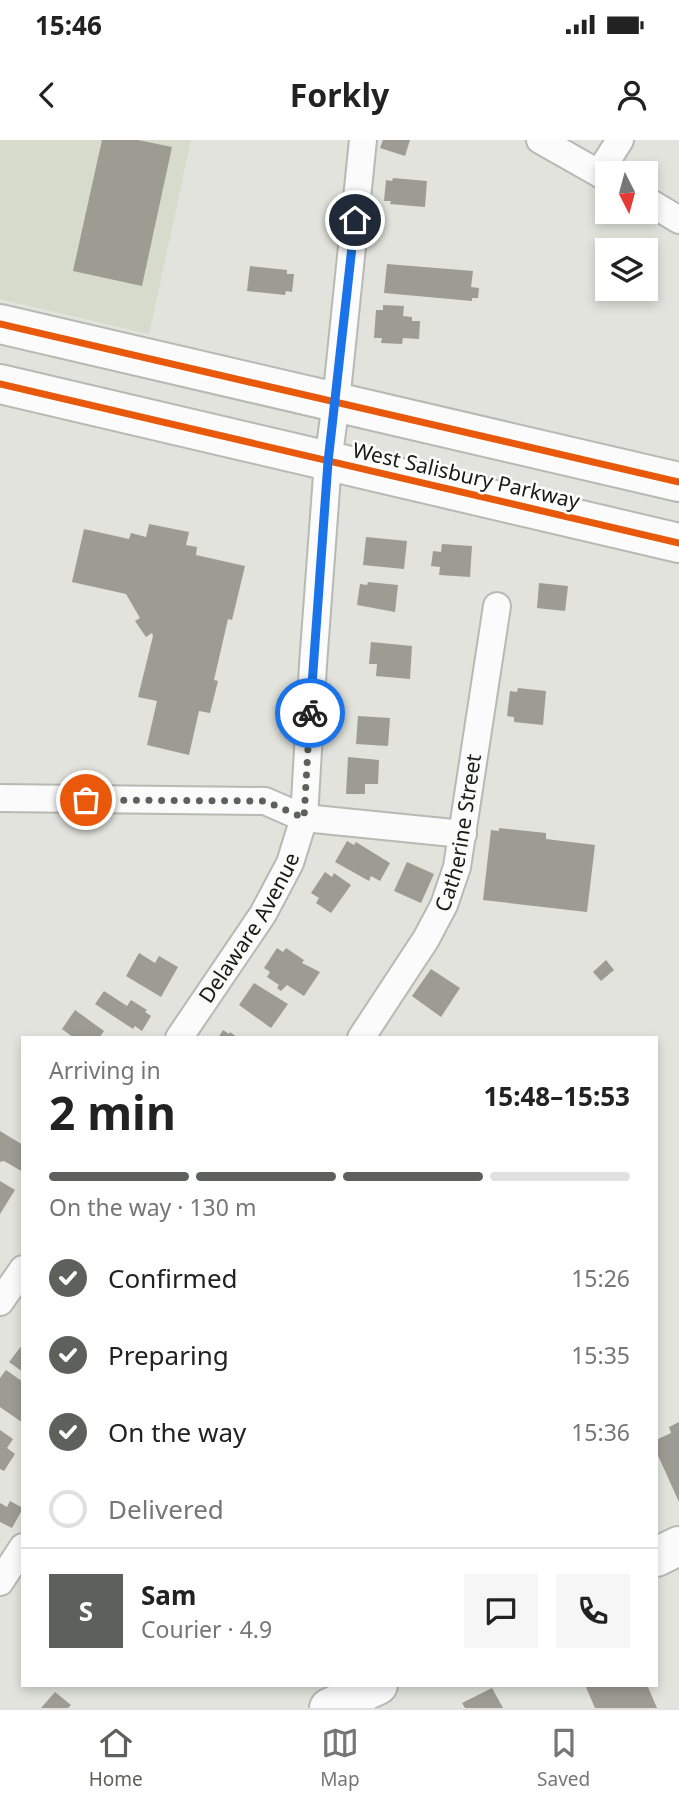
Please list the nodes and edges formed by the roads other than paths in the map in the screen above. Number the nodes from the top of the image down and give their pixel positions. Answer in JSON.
{"nodes":[{"id":1,"x":363,"y":140,"type":"edge"},
{"id":2,"x":540,"y":140,"type":"edge"},
{"id":3,"x":620,"y":140,"type":"edge"},
{"id":4,"x":610,"y":161,"type":"edge"},
{"id":5,"x":595,"y":171,"type":"edge"},
{"id":6,"x":658,"y":208,"type":"edge"},
{"id":7,"x":679,"y":220,"type":"edge"},
{"id":8,"x":0,"y":324,"type":"edge"},
{"id":9,"x":0,"y":384,"type":"edge"},
{"id":10,"x":336,"y":402,"type":"junction"},
{"id":11,"x":328,"y":462,"type":"junction"},
{"id":12,"x":679,"y":482,"type":"edge"},
{"id":13,"x":679,"y":543,"type":"edge"},
{"id":14,"x":497,"y":606,"type":"dead end"},
{"id":15,"x":0,"y":798,"type":"edge"},
{"id":16,"x":304,"y":818,"type":"junction"},
{"id":17,"x":463,"y":834,"type":"junction"},
{"id":18,"x":180,"y":1036,"type":"edge"},
{"id":19,"x":362,"y":1036,"type":"edge"},
{"id":20,"x":21,"y":1272,"type":"edge"},
{"id":21,"x":0,"y":1302,"type":"edge"},
{"id":22,"x":679,"y":1546,"type":"edge"},
{"id":23,"x":21,"y":1551,"type":"edge"},
{"id":24,"x":658,"y":1556,"type":"edge"},
{"id":25,"x":0,"y":1582,"type":"edge"},
{"id":26,"x":374,"y":1687,"type":"edge"},
{"id":27,"x":329,"y":1708,"type":"edge"}],
"edges":[{"from":1,"to":10,"type":"street","name":"Delaware Avenue"},
{"from":2,"to":5,"type":"street"},
{"from":3,"to":4,"type":"street"},
{"from":6,"to":7,"type":"street"},
{"from":8,"to":10,"type":"main road","name":"West Salisbury Parkway"},
{"from":9,"to":11,"type":"main road","name":"West Salisbury Parkway"},
{"from":10,"to":11,"type":"street","name":"Delaware Avenue"},
{"from":10,"to":12,"type":"main road","name":"West Salisbury Parkway"},
{"from":11,"to":13,"type":"main road","name":"West Salisbury Parkway"},
{"from":11,"to":16,"type":"street","name":"Delaware Avenue"},
{"from":14,"to":17,"type":"street","name":"Catherine Street"},
{"from":15,"to":16,"type":"street"},
{"from":16,"to":17,"type":"street"},
{"from":16,"to":18,"type":"street","name":"Delaware Avenue"},
{"from":17,"to":19,"type":"street","name":"Catherine Street"},
{"from":20,"to":21,"type":"street"},
{"from":22,"to":24,"type":"main road"},
{"from":23,"to":25,"type":"street"},
{"from":26,"to":27,"type":"main road"}]}
